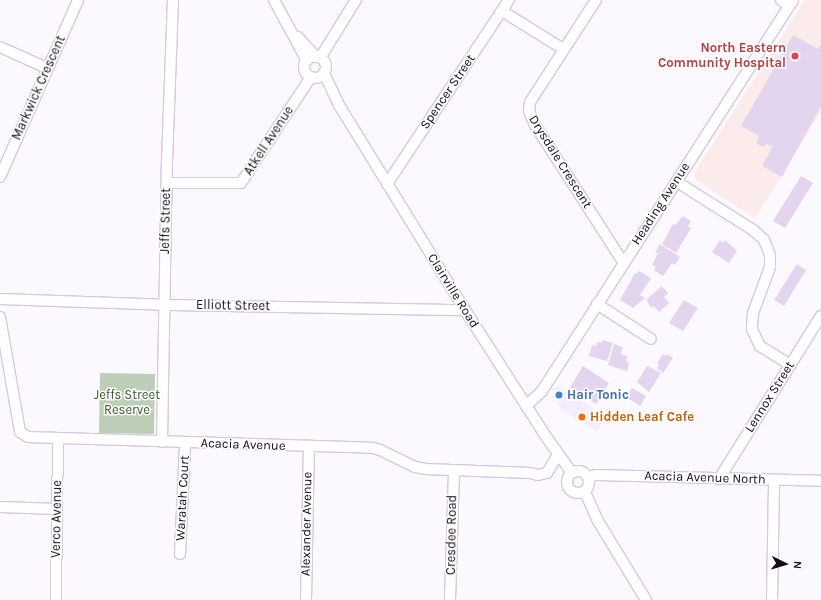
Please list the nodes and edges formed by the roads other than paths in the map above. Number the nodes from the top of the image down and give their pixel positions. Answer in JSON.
{"nodes":[{"id":1,"x":78,"y":0,"type":"edge"},
{"id":2,"x":173,"y":0,"type":"edge"},
{"id":3,"x":274,"y":0,"type":"edge"},
{"id":4,"x":356,"y":0,"type":"edge"},
{"id":5,"x":509,"y":0,"type":"edge"},
{"id":6,"x":596,"y":0,"type":"edge"},
{"id":7,"x":788,"y":2,"type":"edge"},
{"id":8,"x":502,"y":11,"type":"junction"},
{"id":9,"x":289,"y":26,"type":"junction"},
{"id":10,"x":0,"y":47,"type":"edge"},
{"id":11,"x":563,"y":49,"type":"junction"},
{"id":12,"x":318,"y":57,"type":"junction"},
{"id":13,"x":307,"y":61,"type":"junction"},
{"id":14,"x":47,"y":68,"type":"junction"},
{"id":15,"x":324,"y":73,"type":"junction"},
{"id":16,"x":313,"y":78,"type":"junction"},
{"id":17,"x":339,"y":105,"type":"junction"},
{"id":18,"x":0,"y":177,"type":"edge"},
{"id":19,"x":677,"y":182,"type":"junction"},
{"id":20,"x":167,"y":183,"type":"junction"},
{"id":21,"x":387,"y":184,"type":"junction"},
{"id":22,"x":624,"y":262,"type":"junction"},
{"id":23,"x":0,"y":299,"type":"edge"},
{"id":24,"x":597,"y":304,"type":"junction"},
{"id":25,"x":165,"y":305,"type":"junction"},
{"id":26,"x":465,"y":310,"type":"junction"},
{"id":27,"x":821,"y":316,"type":"edge"},
{"id":28,"x":0,"y":317,"type":"edge"},
{"id":29,"x":651,"y":339,"type":"dead end"},
{"id":30,"x":790,"y":365,"type":"junction"},
{"id":31,"x":5,"y":372,"type":"edge"},
{"id":32,"x":526,"y":406,"type":"junction"},
{"id":33,"x":58,"y":439,"type":"junction"},
{"id":34,"x":162,"y":442,"type":"junction"},
{"id":35,"x":185,"y":443,"type":"junction"},
{"id":36,"x":309,"y":448,"type":"junction"},
{"id":37,"x":558,"y":454,"type":"junction"},
{"id":38,"x":454,"y":470,"type":"junction"},
{"id":39,"x":572,"y":473,"type":"junction"},
{"id":40,"x":588,"y":477,"type":"junction"},
{"id":41,"x":720,"y":479,"type":"junction"},
{"id":42,"x":774,"y":480,"type":"junction"},
{"id":43,"x":821,"y":481,"type":"edge"},
{"id":44,"x":584,"y":492,"type":"junction"},
{"id":45,"x":0,"y":507,"type":"edge"},
{"id":46,"x":57,"y":508,"type":"junction"},
{"id":47,"x":180,"y":554,"type":"dead end"},
{"id":48,"x":56,"y":600,"type":"edge"},
{"id":49,"x":306,"y":600,"type":"edge"},
{"id":50,"x":450,"y":600,"type":"edge"},
{"id":51,"x":646,"y":600,"type":"edge"},
{"id":52,"x":772,"y":600,"type":"edge"}],
"edges":[{"from":1,"to":14,"type":"street","name":"Markwick Crescent"},
{"from":2,"to":20,"type":"street","name":"Jeffs Street"},
{"from":3,"to":9,"type":"street"},
{"from":4,"to":12,"type":"street"},
{"from":5,"to":8,"type":"street","name":"Spencer Street"},
{"from":6,"to":11,"type":"street","name":"Drysdale Crescent"},
{"from":7,"to":19,"type":"street","name":"Heading Avenue"},
{"from":8,"to":11,"type":"street"},
{"from":8,"to":21,"type":"street","name":"Spencer Street"},
{"from":9,"to":12,"type":"street"},
{"from":9,"to":13,"type":"street"},
{"from":10,"to":14,"type":"street"},
{"from":11,"to":22,"type":"street","name":"Drysdale Crescent"},
{"from":12,"to":13,"type":"street"},
{"from":12,"to":15,"type":"street"},
{"from":13,"to":16,"type":"street"},
{"from":14,"to":18,"type":"street","name":"Markwick Crescent"},
{"from":15,"to":16,"type":"street"},
{"from":15,"to":17,"type":"street","name":"Clairville Road"},
{"from":16,"to":17,"type":"street","name":"Clairville Road"},
{"from":16,"to":20,"type":"street","name":"Atkell Avenue"},
{"from":17,"to":21,"type":"street","name":"Clairville Road"},
{"from":19,"to":22,"type":"street","name":"Heading Avenue"},
{"from":19,"to":30,"type":"street"},
{"from":20,"to":25,"type":"street","name":"Jeffs Street"},
{"from":21,"to":26,"type":"street","name":"Clairville Road"},
{"from":22,"to":24,"type":"street","name":"Heading Avenue"},
{"from":23,"to":25,"type":"street","name":"Elliott Street"},
{"from":24,"to":29,"type":"street"},
{"from":24,"to":32,"type":"street","name":"Heading Avenue"},
{"from":25,"to":26,"type":"street","name":"Elliott Street"},
{"from":25,"to":34,"type":"street","name":"Jeffs Street"},
{"from":26,"to":32,"type":"street","name":"Clairville Road"},
{"from":27,"to":30,"type":"street","name":"Lennox Street"},
{"from":28,"to":31,"type":"street"},
{"from":30,"to":41,"type":"street","name":"Lennox Street"},
{"from":31,"to":33,"type":"street","name":"Acacia Avenue"},
{"from":32,"to":37,"type":"street","name":"Clairville Road"},
{"from":33,"to":34,"type":"street","name":"Acacia Avenue"},
{"from":33,"to":46,"type":"street","name":"Verco Avenue"},
{"from":34,"to":35,"type":"street","name":"Acacia Avenue"},
{"from":35,"to":36,"type":"street","name":"Acacia Avenue"},
{"from":35,"to":47,"type":"street","name":"Waratah Court"},
{"from":36,"to":38,"type":"street","name":"Acacia Avenue"},
{"from":36,"to":49,"type":"street","name":"Alexander Avenue"},
{"from":37,"to":38,"type":"street"},
{"from":37,"to":39,"type":"street","name":"Clairville Road"},
{"from":38,"to":50,"type":"street","name":"Cresdee Road"},
{"from":39,"to":40,"type":"street"},
{"from":39,"to":44,"type":"street"},
{"from":40,"to":41,"type":"street","name":"Acacia Avenue North"},
{"from":40,"to":44,"type":"street"},
{"from":41,"to":42,"type":"street","name":"Acacia Avenue North"},
{"from":42,"to":43,"type":"street","name":"Acacia Avenue North"},
{"from":42,"to":52,"type":"street"},
{"from":44,"to":51,"type":"street"},
{"from":45,"to":46,"type":"street"},
{"from":46,"to":48,"type":"street","name":"Verco Avenue"}]}
